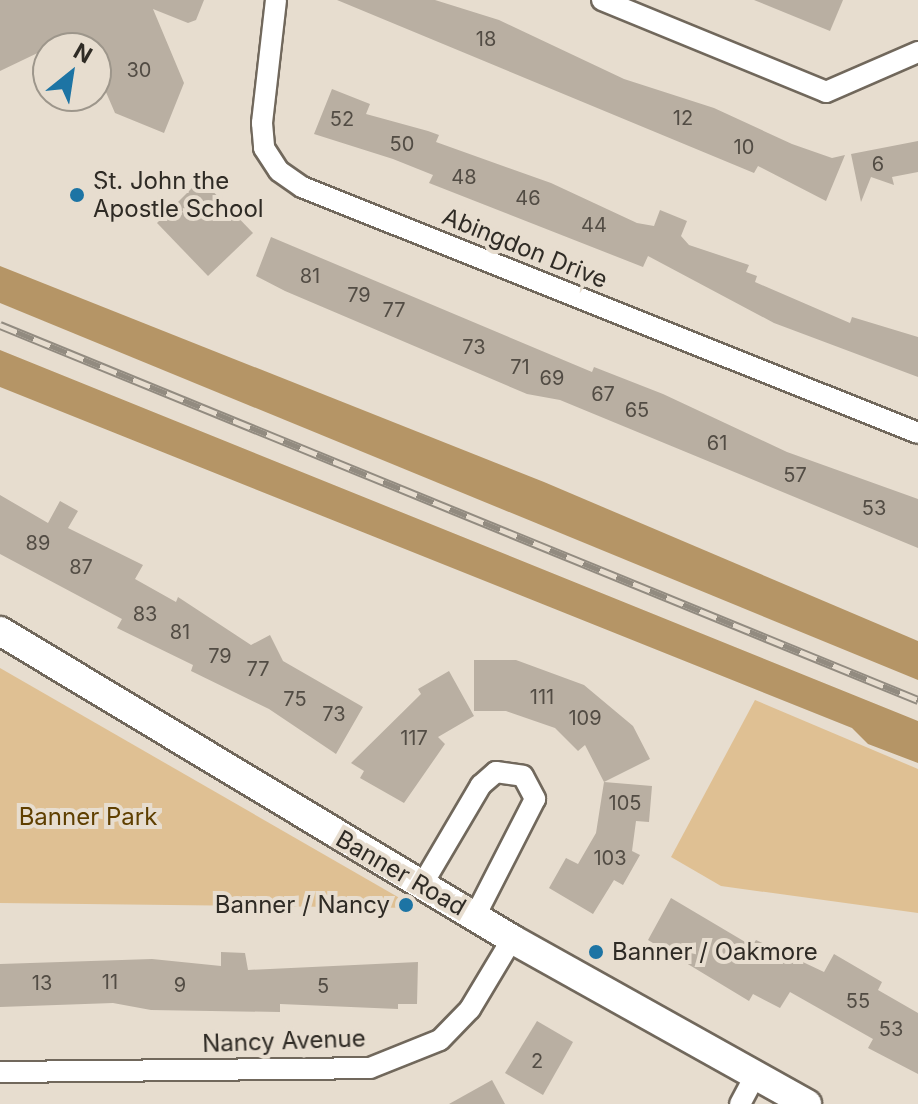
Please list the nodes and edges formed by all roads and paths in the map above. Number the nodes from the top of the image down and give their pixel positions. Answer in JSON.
{"nodes":[{"id":1,"x":276,"y":0,"type":"edge"},
{"id":2,"x":602,"y":0,"type":"edge"},
{"id":3,"x":918,"y":52,"type":"edge"},
{"id":4,"x":918,"y":433,"type":"edge"},
{"id":5,"x":0,"y":631,"type":"edge"},
{"id":6,"x":422,"y":885,"type":"junction"},
{"id":7,"x":475,"y":916,"type":"junction"},
{"id":8,"x":512,"y":939,"type":"junction"},
{"id":9,"x":0,"y":1072,"type":"edge"},
{"id":10,"x":756,"y":1074,"type":"junction"},
{"id":11,"x":740,"y":1104,"type":"edge"},
{"id":12,"x":807,"y":1104,"type":"edge"}],
"edges":[{"from":1,"to":4,"type":"street","name":"Abingdon Drive"},
{"from":2,"to":3,"type":"street"},
{"from":5,"to":6,"type":"street","name":"Banner Road"},
{"from":6,"to":7,"type":"street","name":"Banner Road"},
{"from":6,"to":7,"type":"street"},
{"from":7,"to":8,"type":"street","name":"Banner Road"},
{"from":8,"to":9,"type":"street","name":"Nancy Avenue"},
{"from":8,"to":10,"type":"street","name":"Banner Road"},
{"from":10,"to":11,"type":"street"},
{"from":10,"to":12,"type":"street","name":"Banner Road"}]}
